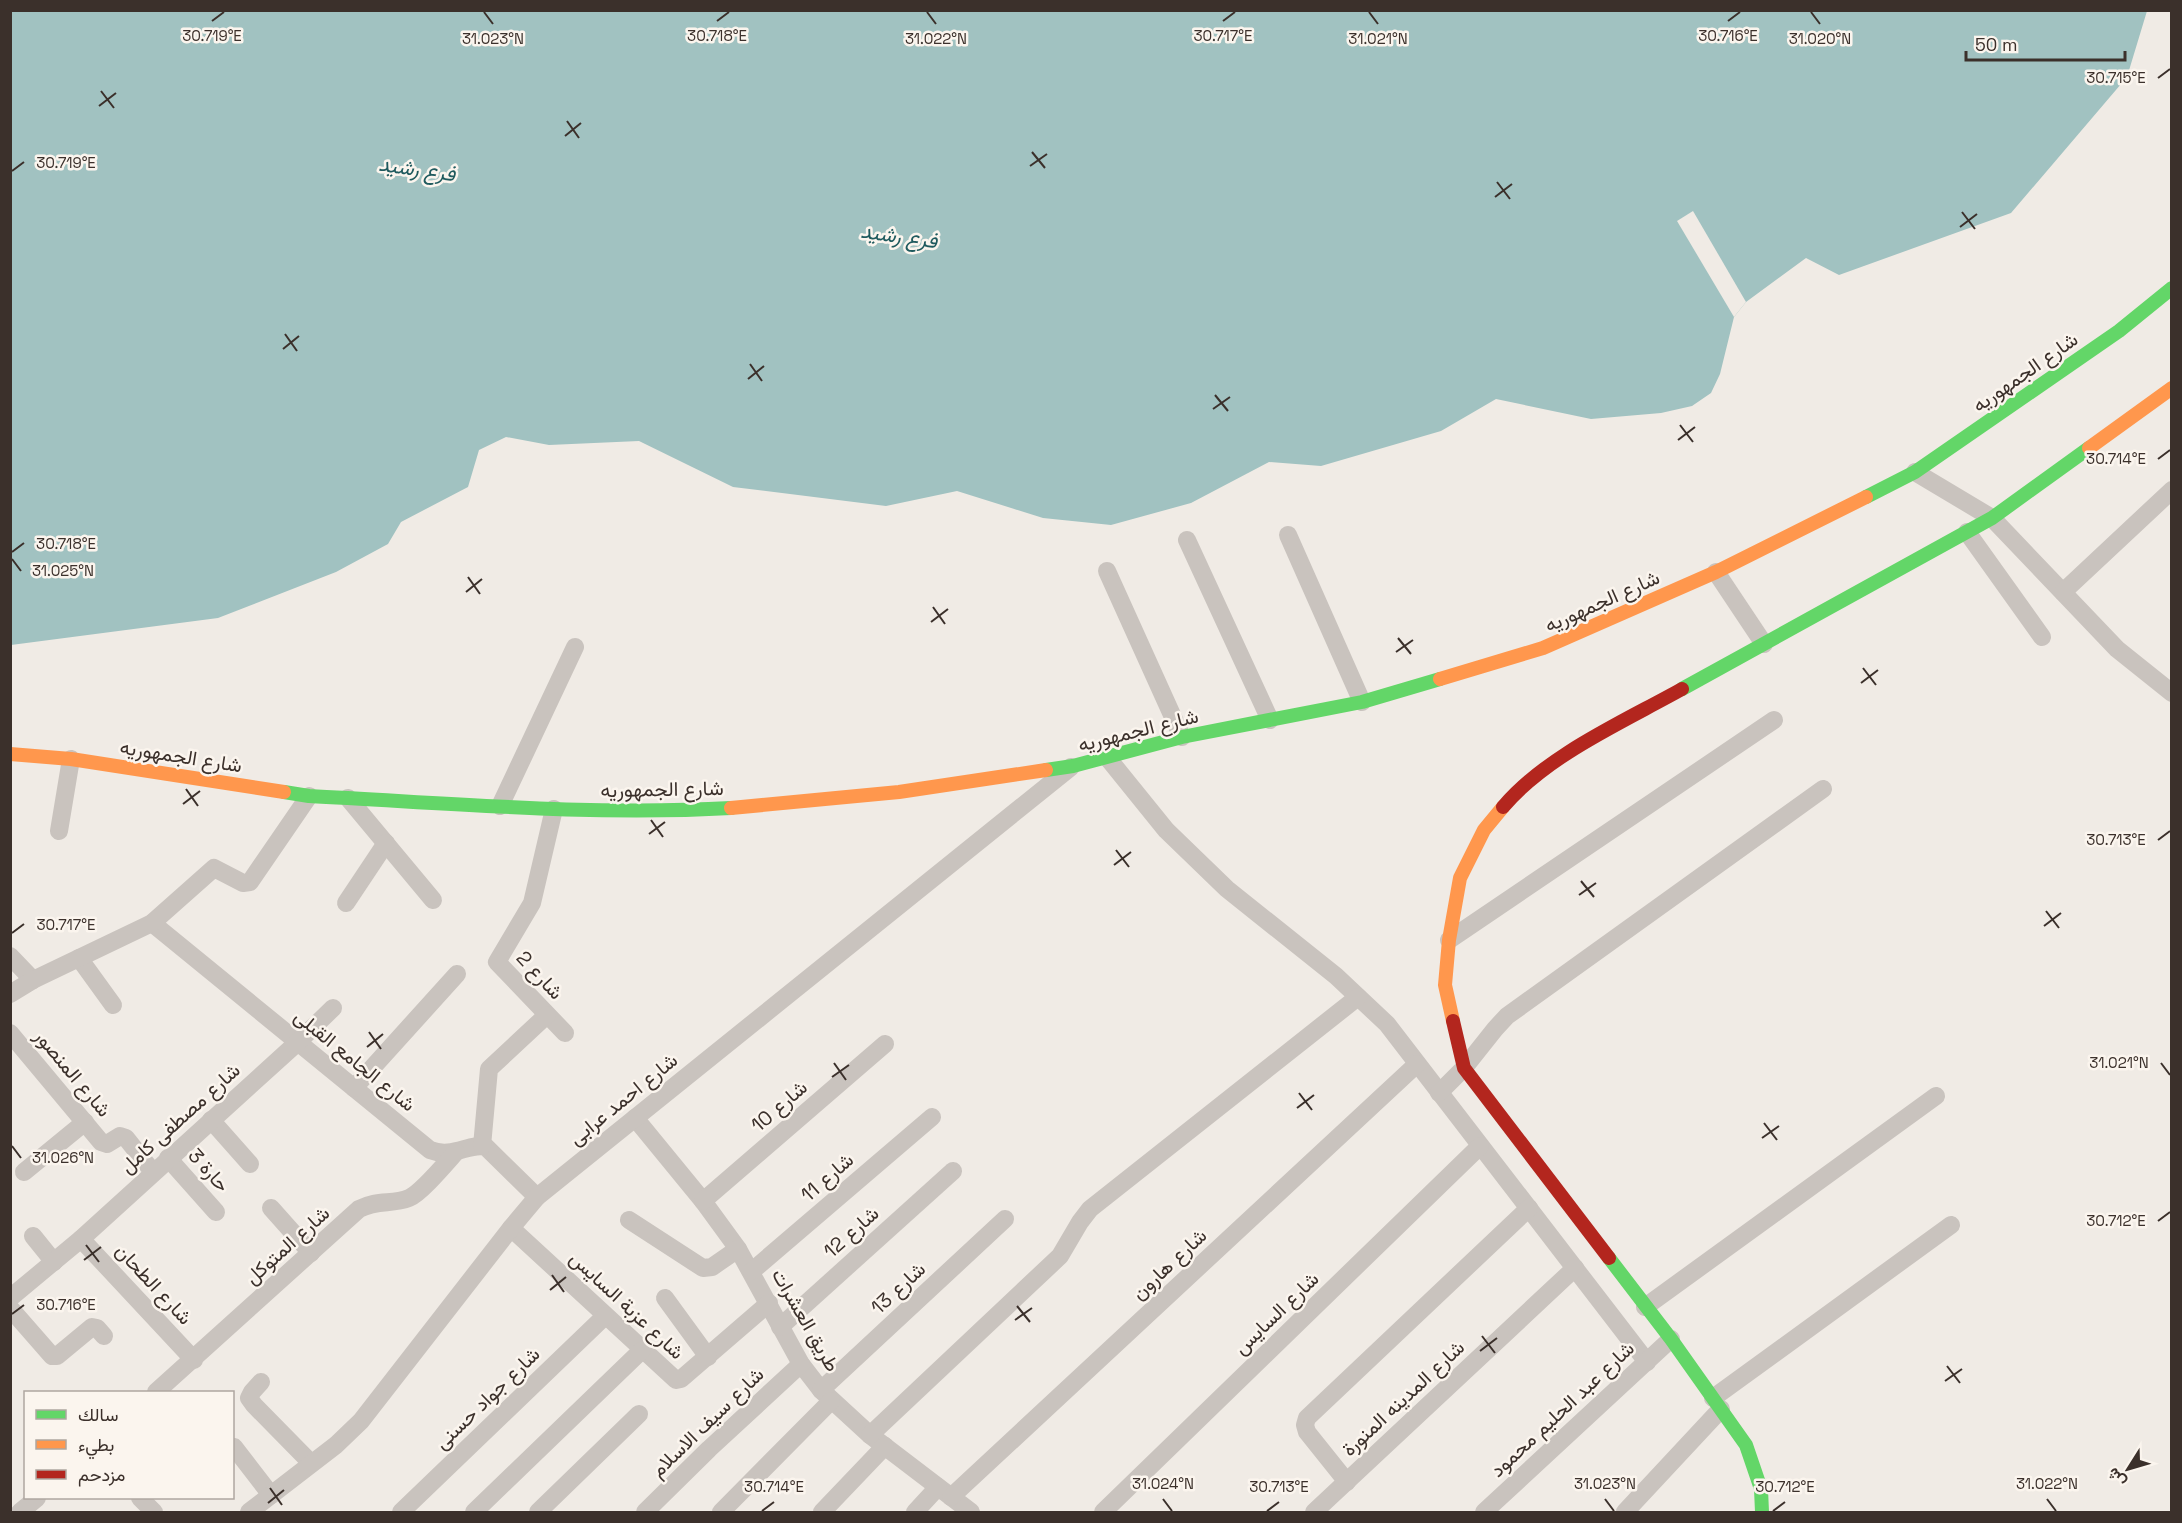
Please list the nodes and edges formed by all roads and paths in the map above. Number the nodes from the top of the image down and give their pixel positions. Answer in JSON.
{"nodes":[{"id":1,"x":2172,"y":288,"type":"edge"},
{"id":2,"x":2172,"y":388,"type":"edge"},
{"id":3,"x":1915,"y":472,"type":"junction"},
{"id":4,"x":2172,"y":490,"type":"edge"},
{"id":5,"x":1992,"y":518,"type":"junction"},
{"id":6,"x":1967,"y":532,"type":"junction"},
{"id":7,"x":1288,"y":535,"type":"dead end"},
{"id":8,"x":1187,"y":540,"type":"dead end"},
{"id":9,"x":1107,"y":571,"type":"dead end"},
{"id":10,"x":1716,"y":572,"type":"junction"},
{"id":11,"x":2063,"y":592,"type":"junction"},
{"id":12,"x":2042,"y":637,"type":"dead end"},
{"id":13,"x":1764,"y":644,"type":"junction"},
{"id":14,"x":575,"y":646,"type":"dead end"},
{"id":15,"x":2172,"y":693,"type":"edge"},
{"id":16,"x":1362,"y":702,"type":"junction"},
{"id":17,"x":1270,"y":720,"type":"junction"},
{"id":18,"x":1774,"y":720,"type":"dead end"},
{"id":19,"x":1182,"y":737,"type":"junction"},
{"id":20,"x":10,"y":754,"type":"edge"},
{"id":21,"x":1107,"y":757,"type":"junction"},
{"id":22,"x":71,"y":759,"type":"junction"},
{"id":23,"x":1072,"y":766,"type":"junction"},
{"id":24,"x":1822,"y":789,"type":"dead end"},
{"id":25,"x":309,"y":796,"type":"junction"},
{"id":26,"x":348,"y":798,"type":"junction"},
{"id":27,"x":500,"y":806,"type":"junction"},
{"id":28,"x":554,"y":809,"type":"junction"},
{"id":29,"x":59,"y":831,"type":"dead end"},
{"id":30,"x":386,"y":843,"type":"junction"},
{"id":31,"x":433,"y":900,"type":"dead end"},
{"id":32,"x":346,"y":903,"type":"dead end"},
{"id":33,"x":152,"y":923,"type":"junction"},
{"id":34,"x":1449,"y":940,"type":"junction"},
{"id":35,"x":10,"y":956,"type":"edge"},
{"id":36,"x":79,"y":958,"type":"junction"},
{"id":37,"x":458,"y":974,"type":"dead end"},
{"id":38,"x":33,"y":980,"type":"junction"},
{"id":39,"x":10,"y":994,"type":"edge"},
{"id":40,"x":1358,"y":997,"type":"junction"},
{"id":41,"x":113,"y":1005,"type":"dead end"},
{"id":42,"x":333,"y":1008,"type":"dead end"},
{"id":43,"x":547,"y":1015,"type":"junction"},
{"id":44,"x":10,"y":1033,"type":"edge"},
{"id":45,"x":565,"y":1033,"type":"dead end"},
{"id":46,"x":298,"y":1042,"type":"junction"},
{"id":47,"x":885,"y":1044,"type":"dead end"},
{"id":48,"x":1417,"y":1064,"type":"junction"},
{"id":49,"x":1464,"y":1068,"type":"junction"},
{"id":50,"x":354,"y":1088,"type":"junction"},
{"id":51,"x":1439,"y":1093,"type":"junction"},
{"id":52,"x":1936,"y":1096,"type":"dead end"},
{"id":53,"x":932,"y":1117,"type":"dead end"},
{"id":54,"x":635,"y":1118,"type":"junction"},
{"id":55,"x":211,"y":1120,"type":"junction"},
{"id":56,"x":85,"y":1122,"type":"junction"},
{"id":57,"x":482,"y":1146,"type":"junction"},
{"id":58,"x":1480,"y":1146,"type":"junction"},
{"id":59,"x":456,"y":1152,"type":"junction"},
{"id":60,"x":168,"y":1158,"type":"junction"},
{"id":61,"x":250,"y":1164,"type":"dead end"},
{"id":62,"x":953,"y":1171,"type":"dead end"},
{"id":63,"x":24,"y":1172,"type":"dead end"},
{"id":64,"x":153,"y":1172,"type":"junction"},
{"id":65,"x":537,"y":1197,"type":"junction"},
{"id":66,"x":703,"y":1201,"type":"junction"},
{"id":67,"x":271,"y":1208,"type":"dead end"},
{"id":68,"x":1529,"y":1208,"type":"junction"},
{"id":69,"x":216,"y":1212,"type":"dead end"},
{"id":70,"x":1005,"y":1219,"type":"dead end"},
{"id":71,"x":629,"y":1220,"type":"dead end"},
{"id":72,"x":1951,"y":1225,"type":"dead end"},
{"id":73,"x":511,"y":1227,"type":"junction"},
{"id":74,"x":33,"y":1236,"type":"dead end"},
{"id":75,"x":81,"y":1239,"type":"junction"},
{"id":76,"x":738,"y":1249,"type":"junction"},
{"id":77,"x":310,"y":1254,"type":"junction"},
{"id":78,"x":54,"y":1262,"type":"junction"},
{"id":79,"x":1575,"y":1268,"type":"junction"},
{"id":80,"x":752,"y":1271,"type":"junction"},
{"id":81,"x":10,"y":1298,"type":"edge"},
{"id":82,"x":665,"y":1298,"type":"dead end"},
{"id":83,"x":769,"y":1303,"type":"junction"},
{"id":84,"x":1645,"y":1307,"type":"junction"},
{"id":85,"x":10,"y":1308,"type":"edge"},
{"id":86,"x":605,"y":1316,"type":"junction"},
{"id":87,"x":780,"y":1327,"type":"junction"},
{"id":88,"x":104,"y":1336,"type":"dead end"},
{"id":89,"x":1671,"y":1339,"type":"junction"},
{"id":90,"x":642,"y":1350,"type":"junction"},
{"id":91,"x":708,"y":1357,"type":"junction"},
{"id":92,"x":194,"y":1360,"type":"junction"},
{"id":93,"x":1647,"y":1362,"type":"junction"},
{"id":94,"x":801,"y":1364,"type":"junction"},
{"id":95,"x":261,"y":1382,"type":"dead end"},
{"id":96,"x":157,"y":1391,"type":"edge"},
{"id":97,"x":826,"y":1395,"type":"junction"},
{"id":98,"x":1717,"y":1404,"type":"junction"},
{"id":99,"x":639,"y":1414,"type":"dead end"},
{"id":100,"x":870,"y":1435,"type":"junction"},
{"id":101,"x":885,"y":1446,"type":"junction"},
{"id":102,"x":234,"y":1447,"type":"dead end"},
{"id":103,"x":311,"y":1463,"type":"junction"},
{"id":104,"x":1347,"y":1482,"type":"junction"},
{"id":105,"x":944,"y":1492,"type":"junction"},
{"id":106,"x":271,"y":1495,"type":"junction"},
{"id":107,"x":35,"y":1499,"type":"edge"},
{"id":108,"x":142,"y":1499,"type":"edge"},
{"id":109,"x":10,"y":1505,"type":"edge"},
{"id":110,"x":20,"y":1512,"type":"edge"},
{"id":111,"x":154,"y":1512,"type":"edge"},
{"id":112,"x":249,"y":1512,"type":"edge"},
{"id":113,"x":401,"y":1512,"type":"edge"},
{"id":114,"x":474,"y":1512,"type":"edge"},
{"id":115,"x":538,"y":1512,"type":"edge"},
{"id":116,"x":645,"y":1512,"type":"edge"},
{"id":117,"x":721,"y":1512,"type":"edge"},
{"id":118,"x":822,"y":1512,"type":"edge"},
{"id":119,"x":915,"y":1512,"type":"edge"},
{"id":120,"x":971,"y":1512,"type":"edge"},
{"id":121,"x":1103,"y":1512,"type":"edge"},
{"id":122,"x":1314,"y":1512,"type":"edge"},
{"id":123,"x":1484,"y":1512,"type":"edge"},
{"id":124,"x":1625,"y":1512,"type":"edge"},
{"id":125,"x":1762,"y":1512,"type":"edge"}],
"edges":[{"from":1,"to":3,"type":"street","name":"شارع الجمهوريه"},
{"from":2,"to":5,"type":"street"},
{"from":3,"to":5,"type":"street"},
{"from":3,"to":10,"type":"street","name":"شارع الجمهوريه"},
{"from":4,"to":11,"type":"street"},
{"from":5,"to":6,"type":"street"},
{"from":5,"to":11,"type":"street"},
{"from":6,"to":12,"type":"street"},
{"from":6,"to":13,"type":"street"},
{"from":7,"to":16,"type":"street"},
{"from":8,"to":17,"type":"street"},
{"from":9,"to":19,"type":"street"},
{"from":10,"to":13,"type":"street"},
{"from":10,"to":16,"type":"street","name":"شارع الجمهوريه"},
{"from":11,"to":15,"type":"street"},
{"from":13,"to":34,"type":"street"},
{"from":14,"to":27,"type":"street"},
{"from":16,"to":17,"type":"street","name":"شارع الجمهوريه"},
{"from":17,"to":19,"type":"street","name":"شارع الجمهوريه"},
{"from":18,"to":34,"type":"street"},
{"from":19,"to":21,"type":"street","name":"شارع الجمهوريه"},
{"from":20,"to":22,"type":"street","name":"شارع الجمهوريه"},
{"from":21,"to":23,"type":"street","name":"شارع الجمهوريه"},
{"from":21,"to":40,"type":"street"},
{"from":22,"to":25,"type":"street","name":"شارع الجمهوريه"},
{"from":22,"to":29,"type":"street"},
{"from":23,"to":28,"type":"street","name":"شارع الجمهوريه"},
{"from":23,"to":54,"type":"street","name":"شارع احمد عرابى"},
{"from":24,"to":49,"type":"street"},
{"from":25,"to":26,"type":"street","name":"شارع الجمهوريه"},
{"from":25,"to":33,"type":"street"},
{"from":26,"to":27,"type":"street","name":"شارع الجمهوريه"},
{"from":26,"to":30,"type":"street"},
{"from":27,"to":28,"type":"street","name":"شارع الجمهوريه"},
{"from":28,"to":43,"type":"street","name":"شارع 2"},
{"from":30,"to":31,"type":"street"},
{"from":30,"to":32,"type":"street"},
{"from":33,"to":36,"type":"street"},
{"from":33,"to":46,"type":"street","name":"شارع الجامع القبلى"},
{"from":34,"to":49,"type":"street"},
{"from":35,"to":38,"type":"street"},
{"from":36,"to":38,"type":"street"},
{"from":36,"to":41,"type":"street"},
{"from":37,"to":50,"type":"street"},
{"from":38,"to":39,"type":"street"},
{"from":40,"to":48,"type":"street"},
{"from":40,"to":100,"type":"street"},
{"from":42,"to":46,"type":"street","name":"شارع مصطفى كامل"},
{"from":43,"to":45,"type":"street","name":"شارع 2"},
{"from":43,"to":57,"type":"street"},
{"from":44,"to":56,"type":"street","name":"شارع المنصور"},
{"from":46,"to":50,"type":"street","name":"شارع الجامع القبلى"},
{"from":46,"to":55,"type":"street","name":"شارع مصطفى كامل"},
{"from":47,"to":66,"type":"street","name":"شارع 10"},
{"from":48,"to":51,"type":"street"},
{"from":48,"to":105,"type":"street","name":"شارع هارون"},
{"from":49,"to":51,"type":"street"},
{"from":49,"to":84,"type":"street"},
{"from":50,"to":59,"type":"street","name":"شارع الجامع القبلى"},
{"from":51,"to":58,"type":"street"},
{"from":52,"to":84,"type":"street"},
{"from":53,"to":80,"type":"street","name":"شارع 11"},
{"from":54,"to":65,"type":"street","name":"شارع احمد عرابى"},
{"from":54,"to":66,"type":"street","name":"طريق العشرات"},
{"from":55,"to":60,"type":"street","name":"شارع مصطفى كامل"},
{"from":55,"to":61,"type":"street"},
{"from":56,"to":63,"type":"street"},
{"from":56,"to":64,"type":"street","name":"شارع المنصور"},
{"from":57,"to":59,"type":"street","name":"شارع الجامع القبلى"},
{"from":57,"to":65,"type":"street"},
{"from":58,"to":68,"type":"street"},
{"from":58,"to":121,"type":"street","name":"شارع السايس"},
{"from":59,"to":77,"type":"street","name":"شارع المتوكل"},
{"from":60,"to":64,"type":"street","name":"شارع مصطفى كامل"},
{"from":60,"to":69,"type":"street","name":"حارة 3"},
{"from":62,"to":87,"type":"street","name":"شارع 12"},
{"from":64,"to":75,"type":"street","name":"شارع مصطفى كامل"},
{"from":65,"to":73,"type":"street","name":"شارع احمد عرابى"},
{"from":66,"to":76,"type":"street","name":"طريق العشرات"},
{"from":67,"to":77,"type":"street"},
{"from":68,"to":79,"type":"street"},
{"from":68,"to":104,"type":"street"},
{"from":70,"to":97,"type":"street","name":"شارع 13"},
{"from":71,"to":76,"type":"street"},
{"from":72,"to":98,"type":"street"},
{"from":73,"to":86,"type":"street","name":"شارع عزبة السايس"},
{"from":73,"to":103,"type":"street","name":"شارع احمد عرابى"},
{"from":74,"to":78,"type":"street"},
{"from":75,"to":78,"type":"street","name":"شارع مصطفى كامل"},
{"from":75,"to":92,"type":"street","name":"شارع الطحان"},
{"from":76,"to":80,"type":"street","name":"طريق العشرات"},
{"from":77,"to":92,"type":"street","name":"شارع المتوكل"},
{"from":78,"to":81,"type":"street","name":"شارع مصطفى كامل"},
{"from":79,"to":93,"type":"street"},
{"from":79,"to":104,"type":"street","name":"شارع المدينه المنورة"},
{"from":80,"to":83,"type":"street","name":"طريق العشرات"},
{"from":82,"to":91,"type":"street"},
{"from":83,"to":87,"type":"street","name":"طريق العشرات"},
{"from":83,"to":91,"type":"street","name":"شارع عزبة السايس"},
{"from":84,"to":89,"type":"street"},
{"from":85,"to":88,"type":"street"},
{"from":86,"to":90,"type":"street","name":"شارع عزبة السايس"},
{"from":86,"to":113,"type":"street","name":"شارع جواد حسنى"},
{"from":87,"to":94,"type":"street","name":"طريق العشرات"},
{"from":89,"to":93,"type":"street","name":"شارع عبد الحليم محمود"},
{"from":89,"to":98,"type":"street"},
{"from":90,"to":91,"type":"street","name":"شارع عزبة السايس"},
{"from":90,"to":114,"type":"street"},
{"from":92,"to":96,"type":"street","name":"شارع المتوكل"},
{"from":93,"to":123,"type":"street","name":"شارع عبد الحليم محمود"},
{"from":94,"to":97,"type":"street","name":"طريق العشرات"},
{"from":94,"to":116,"type":"street","name":"شارع سيف الاسلام"},
{"from":95,"to":103,"type":"street"},
{"from":97,"to":100,"type":"street","name":"طريق العشرات"},
{"from":97,"to":117,"type":"street","name":"شارع 13"},
{"from":98,"to":124,"type":"street"},
{"from":98,"to":125,"type":"street"},
{"from":99,"to":115,"type":"street"},
{"from":100,"to":101,"type":"street","name":"طريق العشرات"},
{"from":101,"to":105,"type":"street","name":"طريق العشرات"},
{"from":101,"to":118,"type":"street"},
{"from":102,"to":106,"type":"street"},
{"from":103,"to":106,"type":"street","name":"شارع احمد عرابى"},
{"from":104,"to":122,"type":"street","name":"شارع المدينه المنورة"},
{"from":105,"to":119,"type":"street","name":"شارع هارون"},
{"from":105,"to":120,"type":"street","name":"طريق العشرات"},
{"from":106,"to":112,"type":"street","name":"شارع احمد عرابى"},
{"from":107,"to":110,"type":"street"},
{"from":108,"to":111,"type":"street"},
{"from":109,"to":110,"type":"street"}]}
